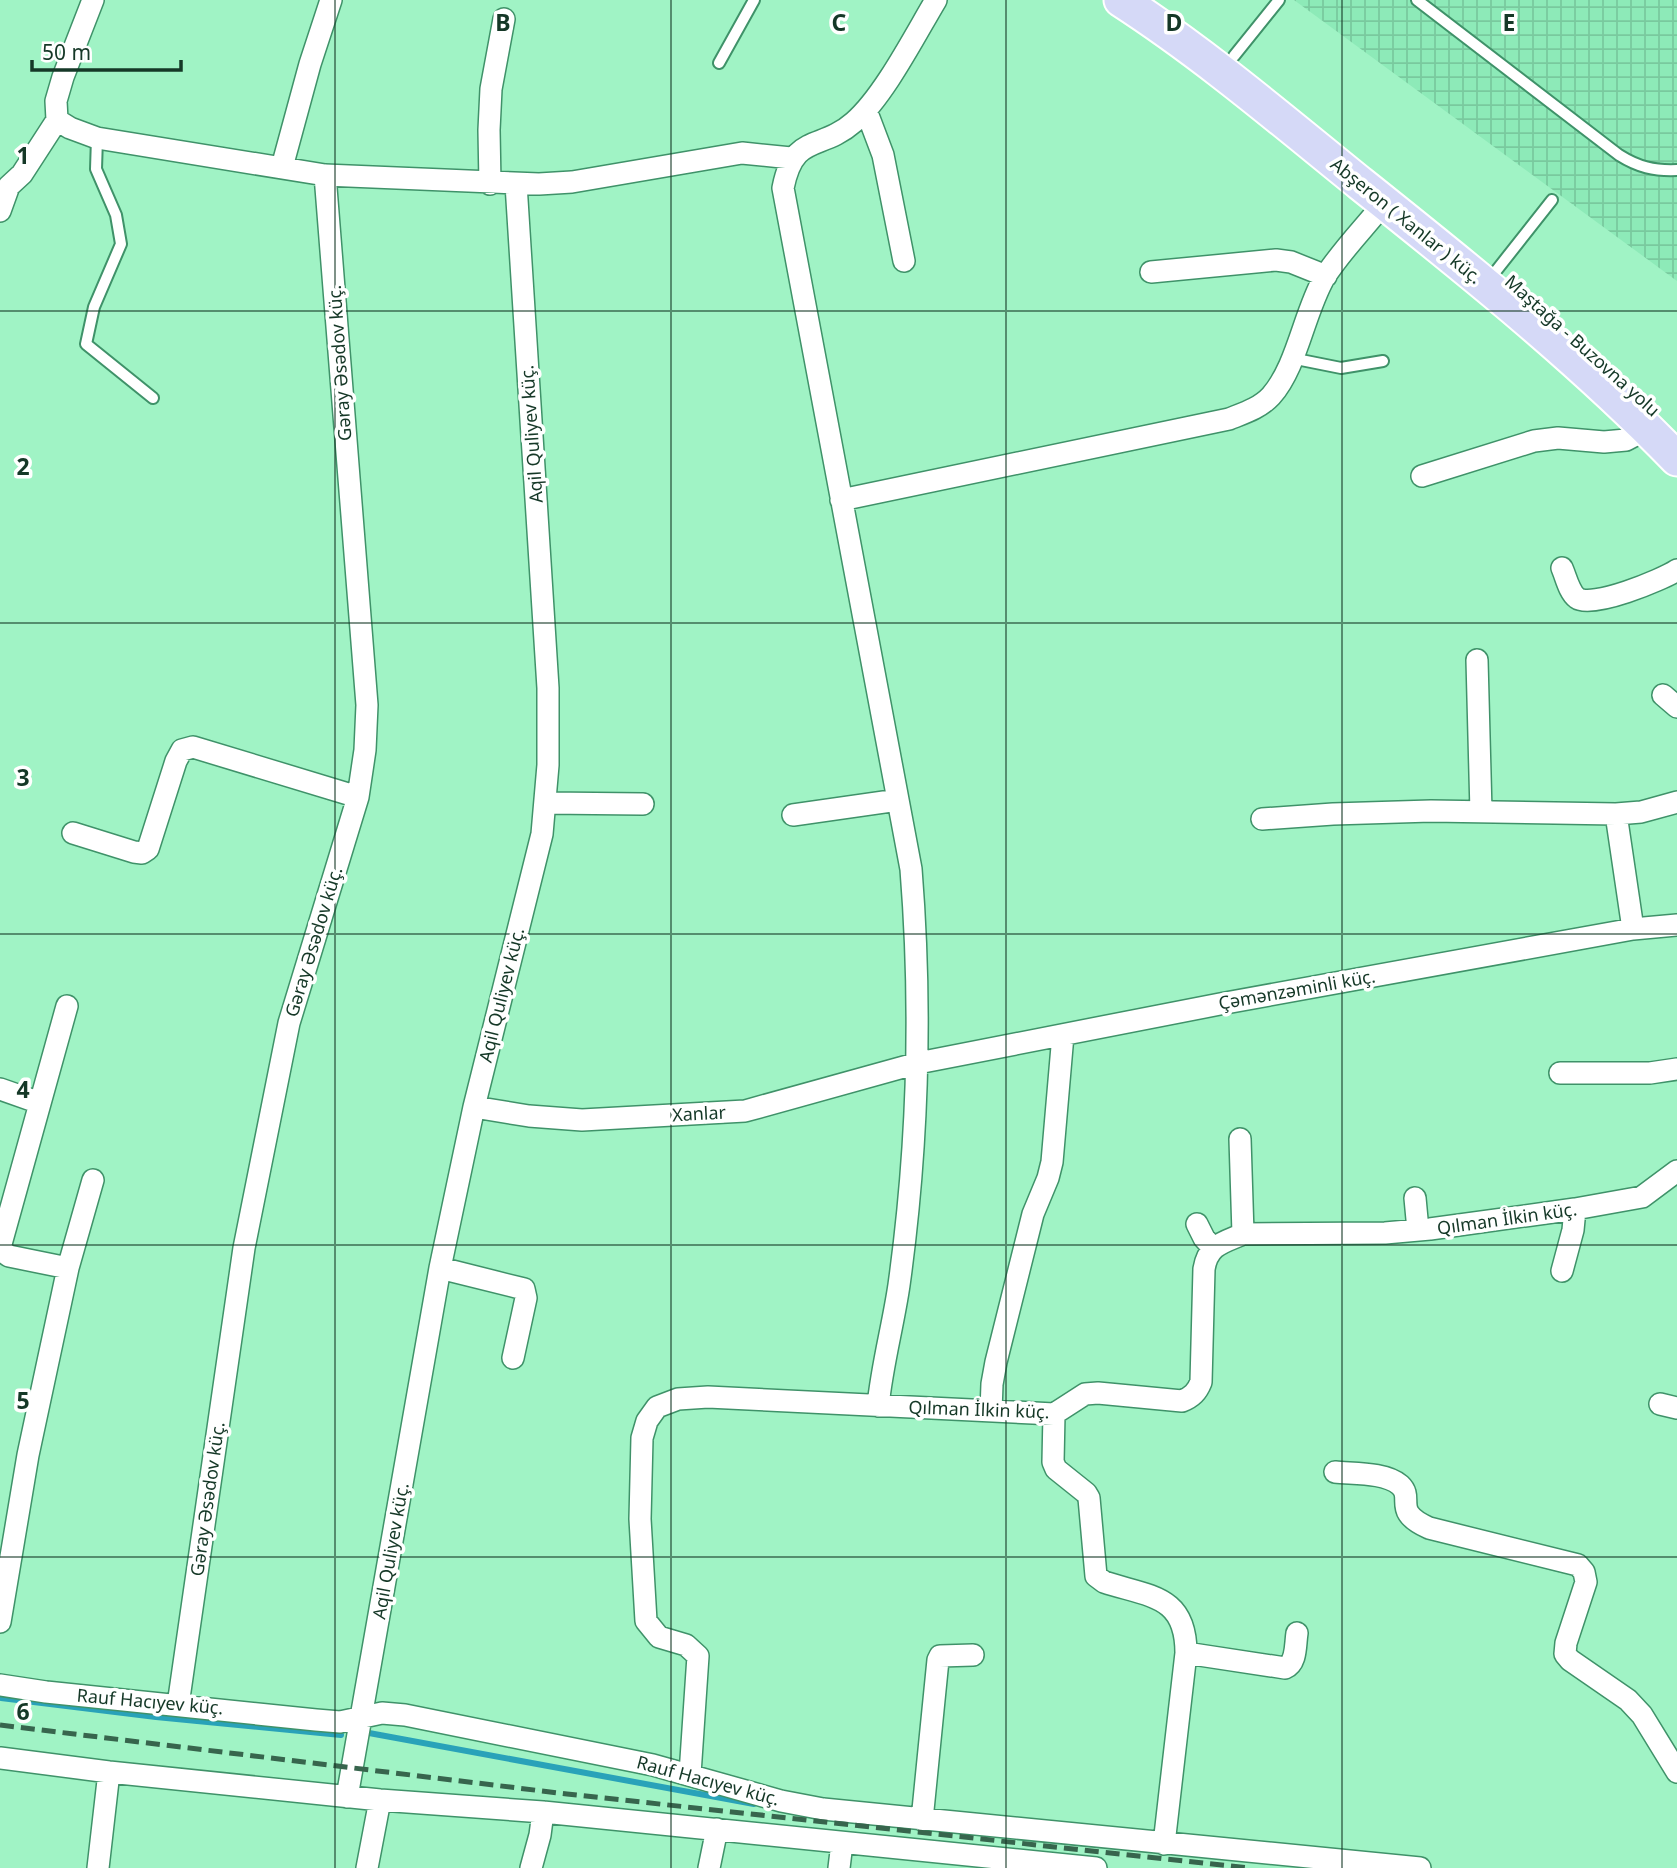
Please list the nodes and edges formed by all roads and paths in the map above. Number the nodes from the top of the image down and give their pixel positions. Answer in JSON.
{"nodes":[{"id":1,"x":93,"y":0,"type":"edge"},
{"id":2,"x":331,"y":0,"type":"edge"},
{"id":3,"x":754,"y":0,"type":"edge"},
{"id":4,"x":936,"y":0,"type":"edge"},
{"id":5,"x":1121,"y":0,"type":"edge"},
{"id":6,"x":1157,"y":0,"type":"edge"},
{"id":7,"x":1279,"y":0,"type":"edge"},
{"id":8,"x":1418,"y":0,"type":"edge"},
{"id":9,"x":504,"y":19,"type":"dead end"},
{"id":10,"x":1234,"y":56,"type":"junction"},
{"id":11,"x":719,"y":63,"type":"dead end"},
{"id":12,"x":866,"y":110,"type":"junction"},
{"id":13,"x":57,"y":120,"type":"junction"},
{"id":14,"x":97,"y":138,"type":"junction"},
{"id":15,"x":791,"y":158,"type":"junction"},
{"id":16,"x":282,"y":167,"type":"junction"},
{"id":17,"x":1677,"y":170,"type":"edge"},
{"id":18,"x":326,"y":175,"type":"junction"},
{"id":19,"x":490,"y":184,"type":"junction"},
{"id":20,"x":516,"y":184,"type":"junction"},
{"id":21,"x":4,"y":187,"type":"edge"},
{"id":22,"x":1552,"y":200,"type":"dead end"},
{"id":23,"x":1385,"y":202,"type":"junction"},
{"id":24,"x":0,"y":211,"type":"edge"},
{"id":25,"x":904,"y":261,"type":"dead end"},
{"id":26,"x":1496,"y":271,"type":"junction"},
{"id":27,"x":1151,"y":272,"type":"dead end"},
{"id":28,"x":1326,"y":276,"type":"junction"},
{"id":29,"x":1291,"y":358,"type":"junction"},
{"id":30,"x":1383,"y":361,"type":"dead end"},
{"id":31,"x":153,"y":398,"type":"dead end"},
{"id":32,"x":1662,"y":430,"type":"edge"},
{"id":33,"x":1677,"y":459,"type":"edge"},
{"id":34,"x":1422,"y":476,"type":"dead end"},
{"id":35,"x":841,"y":500,"type":"junction"},
{"id":36,"x":1562,"y":568,"type":"dead end"},
{"id":37,"x":1677,"y":570,"type":"edge"},
{"id":38,"x":1477,"y":660,"type":"dead end"},
{"id":39,"x":358,"y":797,"type":"junction"},
{"id":40,"x":898,"y":800,"type":"junction"},
{"id":41,"x":1677,"y":802,"type":"edge"},
{"id":42,"x":546,"y":803,"type":"junction"},
{"id":43,"x":643,"y":804,"type":"dead end"},
{"id":44,"x":1481,"y":812,"type":"junction"},
{"id":45,"x":1616,"y":814,"type":"junction"},
{"id":46,"x":793,"y":815,"type":"dead end"},
{"id":47,"x":1262,"y":819,"type":"dead end"},
{"id":48,"x":73,"y":833,"type":"dead end"},
{"id":49,"x":1677,"y":925,"type":"edge"},
{"id":50,"x":1633,"y":929,"type":"junction"},
{"id":51,"x":67,"y":1006,"type":"dead end"},
{"id":52,"x":1063,"y":1035,"type":"junction"},
{"id":53,"x":918,"y":1063,"type":"junction"},
{"id":54,"x":1677,"y":1069,"type":"edge"},
{"id":55,"x":1560,"y":1073,"type":"dead end"},
{"id":56,"x":0,"y":1089,"type":"edge"},
{"id":57,"x":40,"y":1103,"type":"junction"},
{"id":58,"x":474,"y":1107,"type":"junction"},
{"id":59,"x":1240,"y":1139,"type":"dead end"},
{"id":60,"x":1677,"y":1171,"type":"edge"},
{"id":61,"x":93,"y":1180,"type":"dead end"},
{"id":62,"x":1415,"y":1198,"type":"dead end"},
{"id":63,"x":1575,"y":1209,"type":"junction"},
{"id":64,"x":5,"y":1211,"type":"edge"},
{"id":65,"x":1197,"y":1224,"type":"dead end"},
{"id":66,"x":1418,"y":1230,"type":"junction"},
{"id":67,"x":1243,"y":1234,"type":"junction"},
{"id":68,"x":1213,"y":1248,"type":"junction"},
{"id":69,"x":68,"y":1268,"type":"junction"},
{"id":70,"x":440,"y":1268,"type":"junction"},
{"id":71,"x":1562,"y":1271,"type":"dead end"},
{"id":72,"x":513,"y":1358,"type":"dead end"},
{"id":73,"x":878,"y":1406,"type":"junction"},
{"id":74,"x":991,"y":1411,"type":"junction"},
{"id":75,"x":1054,"y":1414,"type":"junction"},
{"id":76,"x":1335,"y":1472,"type":"dead end"},
{"id":77,"x":0,"y":1622,"type":"edge"},
{"id":78,"x":1297,"y":1633,"type":"dead end"},
{"id":79,"x":1186,"y":1653,"type":"junction"},
{"id":80,"x":973,"y":1656,"type":"dead end"},
{"id":81,"x":0,"y":1685,"type":"edge"},
{"id":82,"x":178,"y":1705,"type":"junction"},
{"id":83,"x":362,"y":1718,"type":"junction"},
{"id":84,"x":0,"y":1758,"type":"edge"},
{"id":85,"x":109,"y":1772,"type":"junction"},
{"id":86,"x":1677,"y":1772,"type":"edge"},
{"id":87,"x":691,"y":1774,"type":"junction"},
{"id":88,"x":347,"y":1797,"type":"junction"},
{"id":89,"x":380,"y":1800,"type":"junction"},
{"id":90,"x":781,"y":1801,"type":"junction"},
{"id":91,"x":542,"y":1812,"type":"junction"},
{"id":92,"x":922,"y":1821,"type":"junction"},
{"id":93,"x":717,"y":1829,"type":"junction"},
{"id":94,"x":777,"y":1836,"type":"junction"},
{"id":95,"x":842,"y":1843,"type":"junction"},
{"id":96,"x":1164,"y":1843,"type":"junction"},
{"id":97,"x":974,"y":1862,"type":"edge"},
{"id":98,"x":98,"y":1868,"type":"edge"},
{"id":99,"x":367,"y":1868,"type":"edge"},
{"id":100,"x":531,"y":1868,"type":"edge"},
{"id":101,"x":709,"y":1868,"type":"edge"},
{"id":102,"x":839,"y":1868,"type":"edge"},
{"id":103,"x":1096,"y":1868,"type":"edge"},
{"id":104,"x":1420,"y":1868,"type":"edge"}],
"edges":[{"from":1,"to":13,"type":"street"},
{"from":2,"to":16,"type":"street"},
{"from":3,"to":11,"type":"lane"},
{"from":4,"to":12,"type":"street"},
{"from":5,"to":23,"type":"main road","name":"Abşeron ( Xanlar ) küç."},
{"from":6,"to":10,"type":"main road","name":"Maştağa - Buzovna yolu"},
{"from":7,"to":10,"type":"lane"},
{"from":8,"to":17,"type":"lane"},
{"from":9,"to":19,"type":"street"},
{"from":10,"to":26,"type":"main road","name":"Maştağa - Buzovna yolu"},
{"from":12,"to":15,"type":"street"},
{"from":12,"to":25,"type":"street"},
{"from":13,"to":14,"type":"street"},
{"from":13,"to":21,"type":"street"},
{"from":14,"to":16,"type":"street"},
{"from":14,"to":31,"type":"lane"},
{"from":15,"to":20,"type":"street"},
{"from":15,"to":35,"type":"street"},
{"from":16,"to":18,"type":"street"},
{"from":18,"to":19,"type":"street"},
{"from":18,"to":39,"type":"street","name":"Gəray Əsədov küç."},
{"from":19,"to":20,"type":"street"},
{"from":20,"to":42,"type":"street","name":"Aqil Quliyev küç."},
{"from":21,"to":24,"type":"street"},
{"from":22,"to":26,"type":"lane"},
{"from":23,"to":28,"type":"street"},
{"from":23,"to":32,"type":"main road","name":"Abşeron ( Xanlar ) küç."},
{"from":26,"to":32,"type":"main road","name":"Maştağa - Buzovna yolu"},
{"from":27,"to":28,"type":"street"},
{"from":28,"to":29,"type":"street"},
{"from":29,"to":30,"type":"lane"},
{"from":29,"to":35,"type":"street"},
{"from":32,"to":33,"type":"main road","name":"Abşeron ( Xanlar ) küç."},
{"from":32,"to":34,"type":"street"},
{"from":35,"to":40,"type":"street"},
{"from":36,"to":37,"type":"street"},
{"from":38,"to":44,"type":"street"},
{"from":39,"to":48,"type":"street"},
{"from":39,"to":82,"type":"street","name":"Gəray Əsədov küç."},
{"from":40,"to":46,"type":"street"},
{"from":40,"to":53,"type":"street"},
{"from":41,"to":45,"type":"street"},
{"from":42,"to":43,"type":"street"},
{"from":42,"to":58,"type":"street","name":"Aqil Quliyev küç."},
{"from":44,"to":45,"type":"street"},
{"from":44,"to":47,"type":"street"},
{"from":45,"to":50,"type":"street"},
{"from":49,"to":50,"type":"street","name":"Çəmənzəminli küç."},
{"from":50,"to":52,"type":"street","name":"Çəmənzəminli küç."},
{"from":51,"to":57,"type":"street"},
{"from":52,"to":53,"type":"street","name":"Çəmənzəminli küç."},
{"from":52,"to":74,"type":"street"},
{"from":53,"to":58,"type":"street","name":"Xanlar"},
{"from":53,"to":73,"type":"street"},
{"from":54,"to":55,"type":"street"},
{"from":56,"to":57,"type":"street"},
{"from":57,"to":64,"type":"street"},
{"from":58,"to":70,"type":"street","name":"Aqil Quliyev küç."},
{"from":59,"to":67,"type":"street"},
{"from":60,"to":63,"type":"street","name":"Qılman İlkin küç."},
{"from":61,"to":69,"type":"street"},
{"from":62,"to":66,"type":"street"},
{"from":63,"to":66,"type":"street","name":"Qılman İlkin küç."},
{"from":63,"to":71,"type":"street"},
{"from":64,"to":69,"type":"street"},
{"from":65,"to":68,"type":"street"},
{"from":66,"to":67,"type":"street","name":"Qılman İlkin küç."},
{"from":67,"to":68,"type":"street","name":"Qılman İlkin küç."},
{"from":68,"to":75,"type":"street","name":"Qılman İlkin küç."},
{"from":69,"to":77,"type":"street"},
{"from":70,"to":72,"type":"street"},
{"from":70,"to":83,"type":"street","name":"Aqil Quliyev küç."},
{"from":73,"to":74,"type":"street","name":"Qılman İlkin küç."},
{"from":73,"to":87,"type":"street","name":"Qılman İlkin küç."},
{"from":74,"to":75,"type":"street","name":"Qılman İlkin küç."},
{"from":75,"to":79,"type":"street"},
{"from":76,"to":86,"type":"street"},
{"from":78,"to":79,"type":"street"},
{"from":79,"to":96,"type":"street"},
{"from":80,"to":92,"type":"street"},
{"from":81,"to":82,"type":"street","name":"Rauf Hacıyev küç."},
{"from":82,"to":83,"type":"street","name":"Rauf Hacıyev küç."},
{"from":83,"to":87,"type":"street","name":"Rauf Hacıyev küç."},
{"from":83,"to":88,"type":"street","name":"Aqil Quliyev küç."},
{"from":84,"to":85,"type":"street","name":"Rauf Hacıyev küç."},
{"from":85,"to":88,"type":"street","name":"Rauf Hacıyev küç."},
{"from":85,"to":98,"type":"street"},
{"from":87,"to":90,"type":"street","name":"Rauf Hacıyev küç."},
{"from":88,"to":89,"type":"street","name":"Rauf Hacıyev küç."},
{"from":89,"to":91,"type":"street","name":"Rauf Hacıyev küç."},
{"from":89,"to":99,"type":"street"},
{"from":90,"to":92,"type":"street","name":"Rauf Hacıyev küç."},
{"from":90,"to":94,"type":"street"},
{"from":91,"to":93,"type":"street","name":"Rauf Hacıyev küç."},
{"from":91,"to":100,"type":"street"},
{"from":92,"to":96,"type":"street","name":"Rauf Hacıyev küç."},
{"from":93,"to":94,"type":"street","name":"Rauf Hacıyev küç."},
{"from":93,"to":101,"type":"street"},
{"from":94,"to":95,"type":"street","name":"Rauf Hacıyev küç."},
{"from":95,"to":97,"type":"street","name":"Rauf Hacıyev küç."},
{"from":95,"to":102,"type":"street"},
{"from":96,"to":104,"type":"street","name":"Rauf Hacıyev küç."},
{"from":97,"to":103,"type":"street","name":"Rauf Hacıyev küç."}]}
